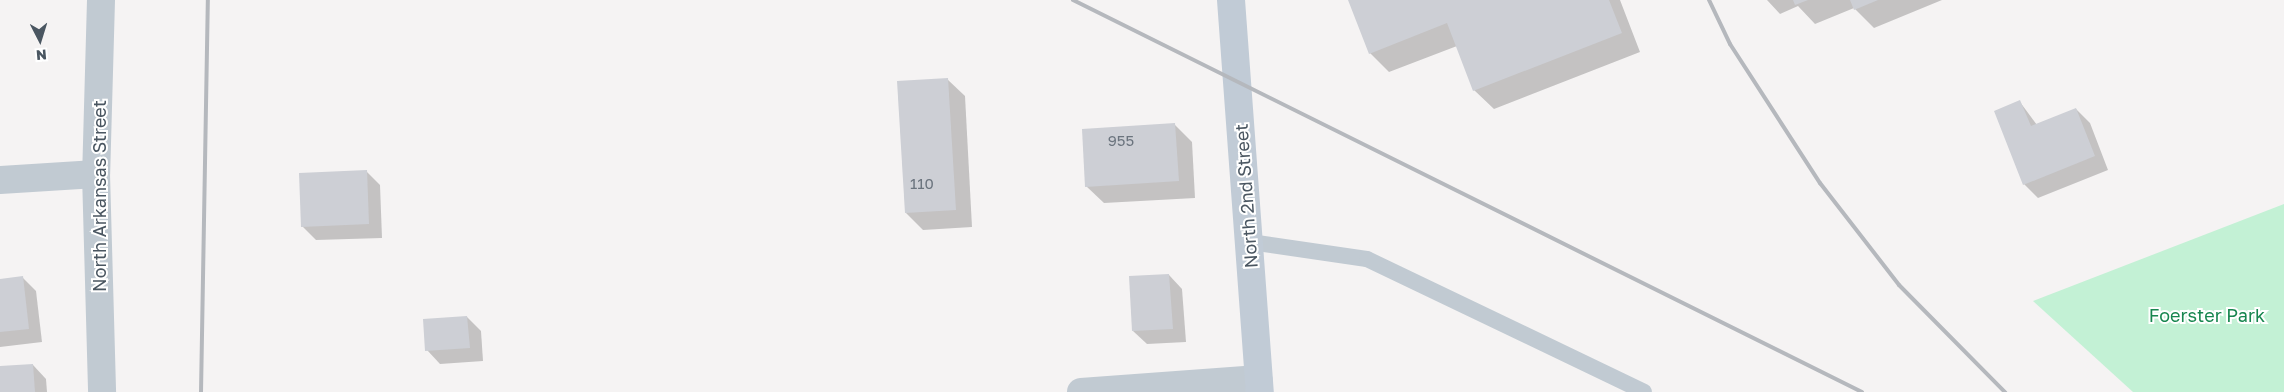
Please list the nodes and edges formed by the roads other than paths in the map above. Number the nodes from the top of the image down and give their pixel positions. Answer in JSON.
{"nodes":[{"id":1,"x":101,"y":0,"type":"edge"},
{"id":2,"x":1231,"y":0,"type":"edge"},
{"id":3,"x":96,"y":174,"type":"junction"},
{"id":4,"x":0,"y":180,"type":"edge"},
{"id":5,"x":1250,"y":242,"type":"junction"},
{"id":6,"x":1260,"y":386,"type":"edge"},
{"id":7,"x":102,"y":392,"type":"edge"},
{"id":8,"x":1081,"y":392,"type":"edge"},
{"id":9,"x":1644,"y":392,"type":"edge"}],
"edges":[{"from":1,"to":3,"type":"street","name":"North Arkansas Street"},
{"from":2,"to":5,"type":"main road","name":"North 2nd Street"},
{"from":3,"to":4,"type":"street"},
{"from":3,"to":7,"type":"street","name":"North Arkansas Street"},
{"from":5,"to":6,"type":"main road","name":"North 2nd Street"},
{"from":5,"to":9,"type":"lane"},
{"from":6,"to":8,"type":"street"}]}
